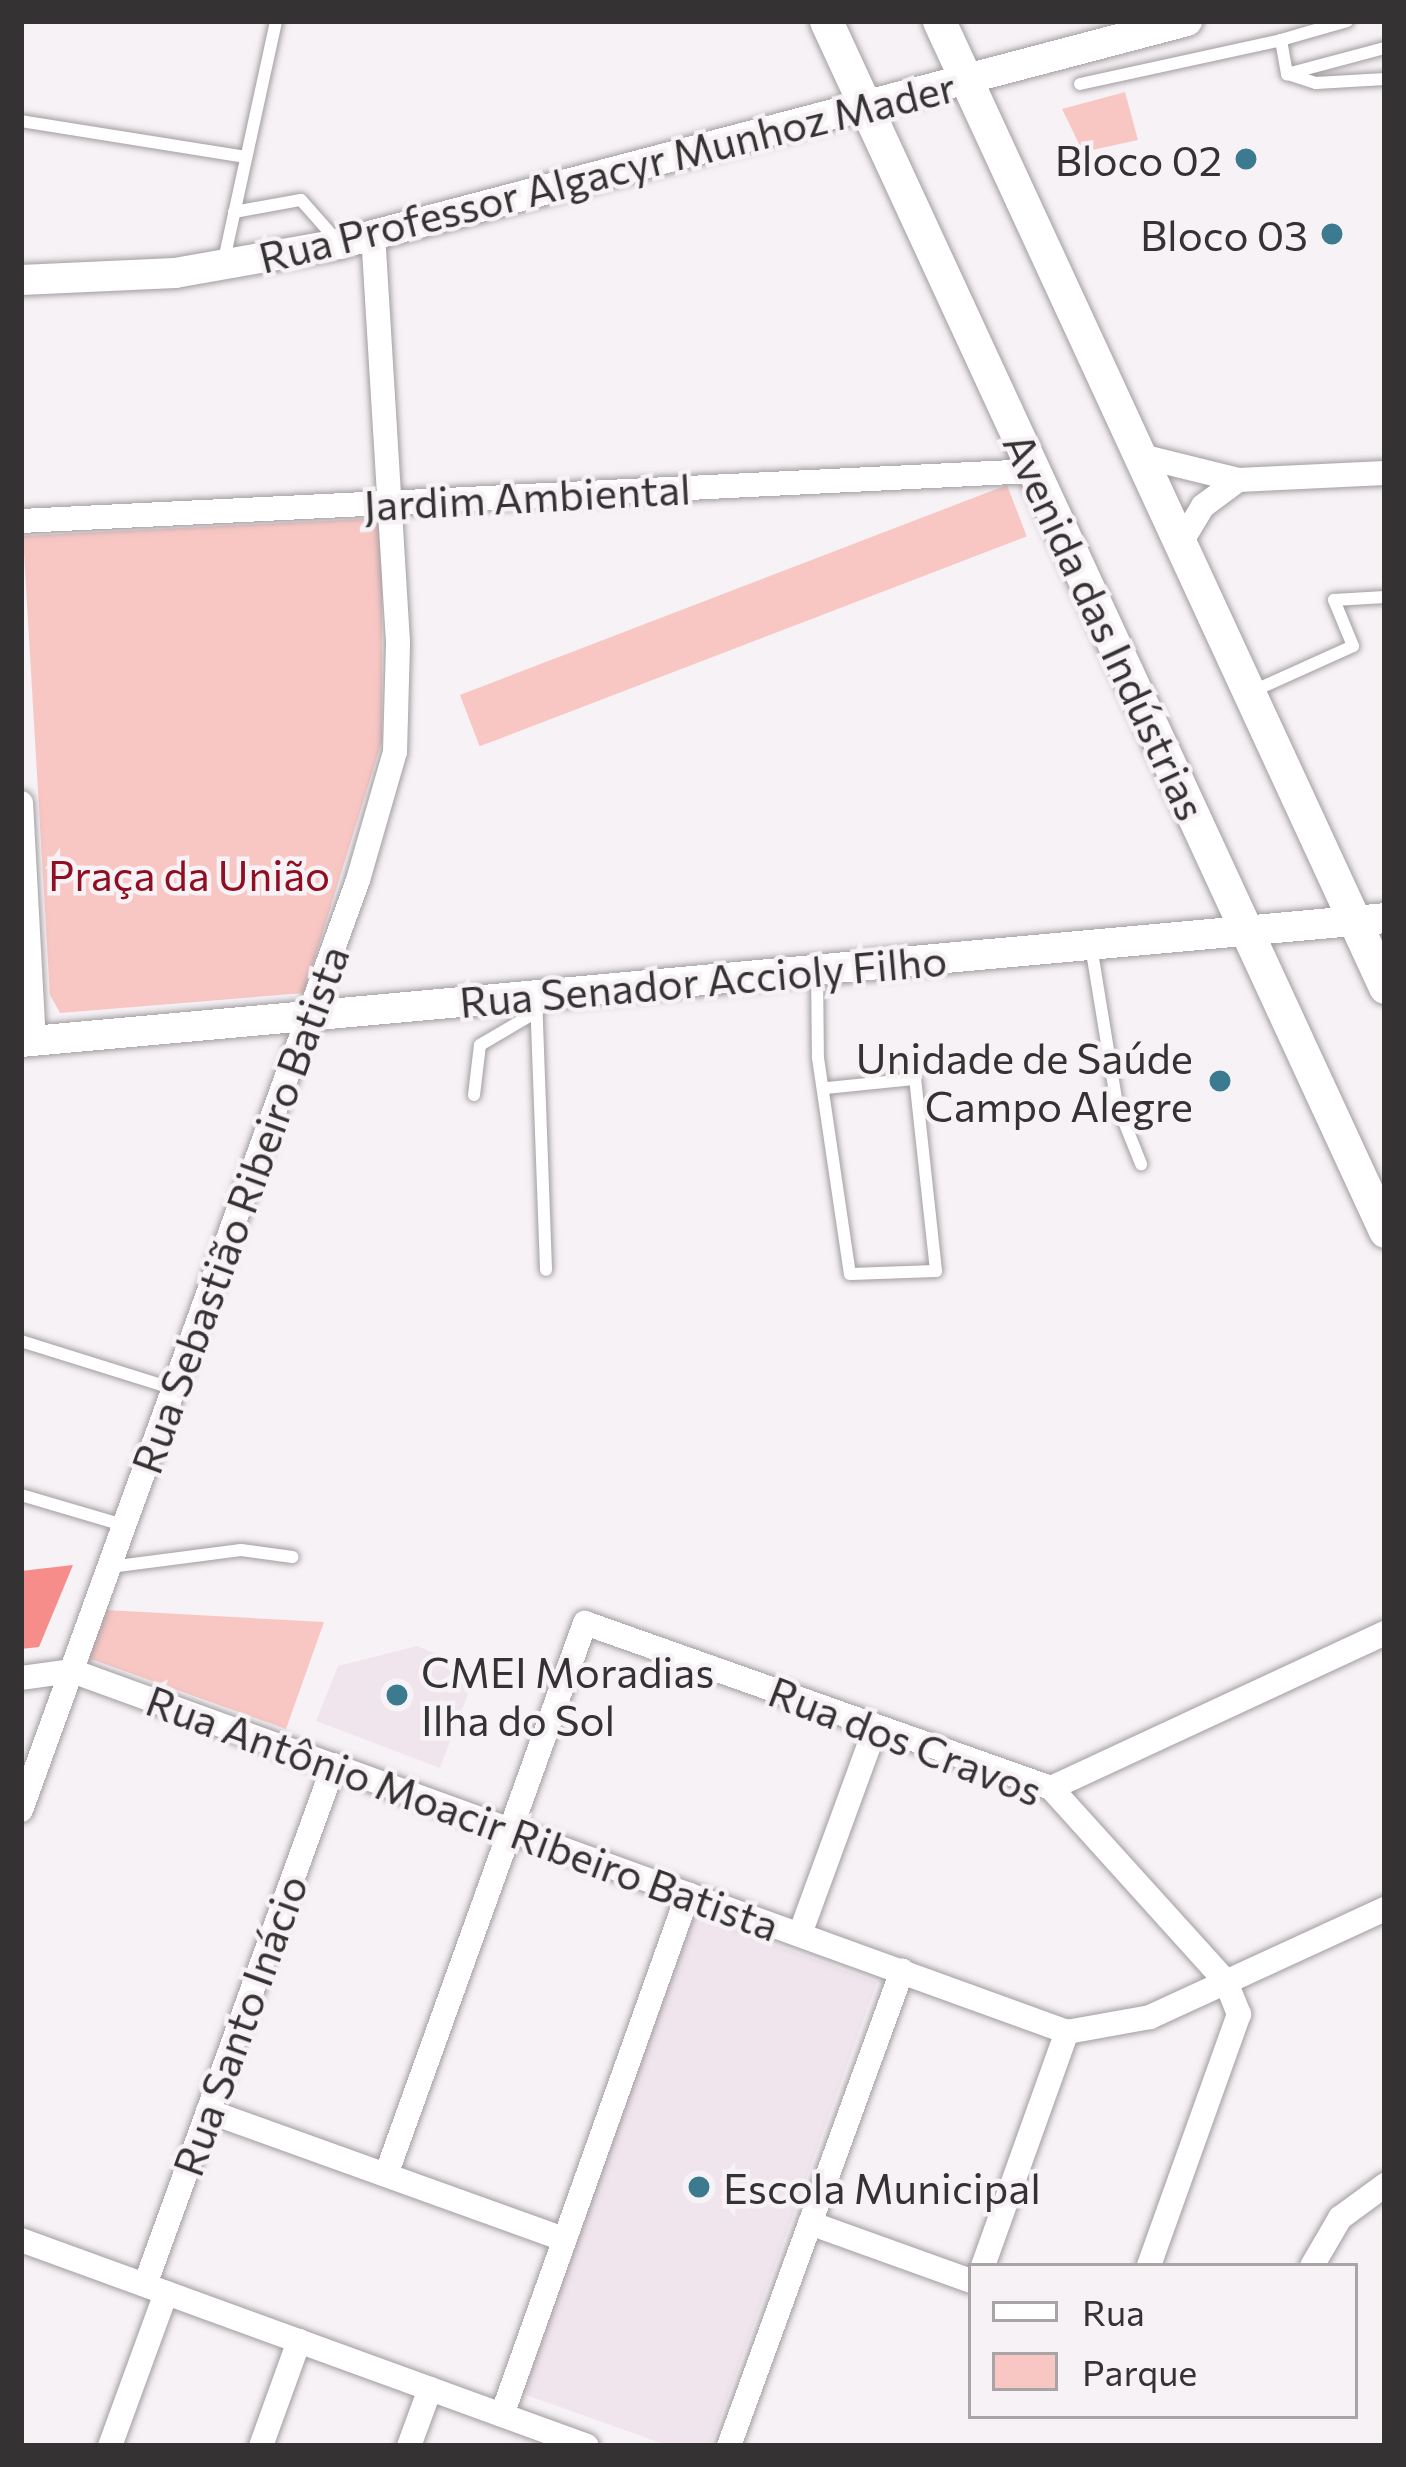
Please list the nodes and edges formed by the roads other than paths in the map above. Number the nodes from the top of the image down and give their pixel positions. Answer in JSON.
{"nodes":[{"id":1,"x":276,"y":21,"type":"edge"},
{"id":2,"x":826,"y":21,"type":"edge"},
{"id":3,"x":939,"y":21,"type":"edge"},
{"id":4,"x":1187,"y":21,"type":"edge"},
{"id":5,"x":1348,"y":21,"type":"edge"},
{"id":6,"x":1281,"y":40,"type":"junction"},
{"id":7,"x":1385,"y":48,"type":"edge"},
{"id":8,"x":1287,"y":74,"type":"junction"},
{"id":9,"x":967,"y":80,"type":"junction"},
{"id":10,"x":1385,"y":80,"type":"edge"},
{"id":11,"x":1080,"y":84,"type":"dead end"},
{"id":12,"x":866,"y":106,"type":"junction"},
{"id":13,"x":21,"y":121,"type":"edge"},
{"id":14,"x":246,"y":157,"type":"junction"},
{"id":15,"x":234,"y":212,"type":"junction"},
{"id":16,"x":374,"y":236,"type":"junction"},
{"id":17,"x":339,"y":244,"type":"junction"},
{"id":18,"x":222,"y":267,"type":"junction"},
{"id":19,"x":21,"y":280,"type":"edge"},
{"id":20,"x":1141,"y":457,"type":"junction"},
{"id":21,"x":1034,"y":471,"type":"junction"},
{"id":22,"x":1385,"y":472,"type":"edge"},
{"id":23,"x":1238,"y":480,"type":"junction"},
{"id":24,"x":389,"y":503,"type":"junction"},
{"id":25,"x":21,"y":521,"type":"edge"},
{"id":26,"x":1180,"y":544,"type":"junction"},
{"id":27,"x":1385,"y":597,"type":"edge"},
{"id":28,"x":1250,"y":693,"type":"junction"},
{"id":29,"x":21,"y":803,"type":"edge"},
{"id":30,"x":1370,"y":919,"type":"edge"},
{"id":31,"x":1246,"y":930,"type":"junction"},
{"id":32,"x":1091,"y":945,"type":"junction"},
{"id":33,"x":817,"y":969,"type":"junction"},
{"id":34,"x":1385,"y":986,"type":"edge"},
{"id":35,"x":537,"y":1003,"type":"junction"},
{"id":36,"x":309,"y":1015,"type":"junction"},
{"id":37,"x":27,"y":1041,"type":"edge"},
{"id":38,"x":826,"y":1088,"type":"junction"},
{"id":39,"x":474,"y":1095,"type":"dead end"},
{"id":40,"x":1141,"y":1164,"type":"dead end"},
{"id":41,"x":1385,"y":1231,"type":"edge"},
{"id":42,"x":546,"y":1270,"type":"dead end"},
{"id":43,"x":21,"y":1341,"type":"edge"},
{"id":44,"x":174,"y":1389,"type":"junction"},
{"id":45,"x":21,"y":1495,"type":"edge"},
{"id":46,"x":124,"y":1526,"type":"junction"},
{"id":47,"x":293,"y":1557,"type":"dead end"},
{"id":48,"x":109,"y":1568,"type":"junction"},
{"id":49,"x":1385,"y":1633,"type":"edge"},
{"id":50,"x":72,"y":1670,"type":"junction"},
{"id":51,"x":21,"y":1678,"type":"edge"},
{"id":52,"x":876,"y":1726,"type":"junction"},
{"id":53,"x":334,"y":1765,"type":"junction"},
{"id":54,"x":1051,"y":1788,"type":"junction"},
{"id":55,"x":21,"y":1810,"type":"edge"},
{"id":56,"x":511,"y":1829,"type":"junction"},
{"id":57,"x":688,"y":1894,"type":"junction"},
{"id":58,"x":1385,"y":1909,"type":"edge"},
{"id":59,"x":800,"y":1934,"type":"junction"},
{"id":60,"x":902,"y":1971,"type":"junction"},
{"id":61,"x":1226,"y":1982,"type":"junction"},
{"id":62,"x":1067,"y":2032,"type":"junction"},
{"id":63,"x":208,"y":2110,"type":"junction"},
{"id":64,"x":386,"y":2175,"type":"junction"},
{"id":65,"x":1385,"y":2185,"type":"edge"},
{"id":66,"x":810,"y":2223,"type":"junction"},
{"id":67,"x":564,"y":2239,"type":"junction"},
{"id":68,"x":23,"y":2248,"type":"edge"},
{"id":69,"x":984,"y":2263,"type":"edge"},
{"id":70,"x":1150,"y":2263,"type":"edge"},
{"id":71,"x":1314,"y":2263,"type":"edge"},
{"id":72,"x":968,"y":2281,"type":"edge"},
{"id":73,"x":155,"y":2289,"type":"junction"},
{"id":74,"x":298,"y":2341,"type":"junction"},
{"id":75,"x":430,"y":2389,"type":"junction"},
{"id":76,"x":502,"y":2414,"type":"junction"},
{"id":77,"x":560,"y":2441,"type":"edge"},
{"id":78,"x":110,"y":2446,"type":"edge"},
{"id":79,"x":261,"y":2446,"type":"edge"},
{"id":80,"x":409,"y":2446,"type":"edge"},
{"id":81,"x":587,"y":2446,"type":"edge"},
{"id":82,"x":729,"y":2446,"type":"edge"}],
"edges":[{"from":1,"to":14,"type":"lane"},
{"from":2,"to":12,"type":"main road","name":"Avenida das Indústrias"},
{"from":3,"to":9,"type":"main road"},
{"from":4,"to":9,"type":"street","name":"Rua Professor Algacyr Munhoz Mader"},
{"from":5,"to":6,"type":"lane"},
{"from":6,"to":8,"type":"lane"},
{"from":6,"to":11,"type":"lane"},
{"from":7,"to":8,"type":"lane"},
{"from":8,"to":10,"type":"lane"},
{"from":9,"to":12,"type":"street","name":"Rua Professor Algacyr Munhoz Mader"},
{"from":9,"to":20,"type":"main road"},
{"from":12,"to":16,"type":"street","name":"Rua Professor Algacyr Munhoz Mader"},
{"from":12,"to":21,"type":"main road","name":"Avenida das Indústrias"},
{"from":13,"to":14,"type":"lane"},
{"from":14,"to":15,"type":"lane"},
{"from":15,"to":17,"type":"lane"},
{"from":15,"to":18,"type":"lane"},
{"from":16,"to":17,"type":"street","name":"Rua Professor Algacyr Munhoz Mader"},
{"from":16,"to":24,"type":"street","name":"Rua Sebastião Ribeiro Batista"},
{"from":17,"to":18,"type":"street","name":"Rua Professor Algacyr Munhoz Mader"},
{"from":18,"to":19,"type":"street","name":"Rua Professor Algacyr Munhoz Mader"},
{"from":20,"to":23,"type":"street"},
{"from":20,"to":26,"type":"main road"},
{"from":21,"to":24,"type":"street","name":"Jardim Ambiental"},
{"from":21,"to":31,"type":"main road","name":"Avenida das Indústrias"},
{"from":22,"to":23,"type":"street"},
{"from":23,"to":26,"type":"street"},
{"from":24,"to":25,"type":"street","name":"Jardim Ambiental"},
{"from":24,"to":36,"type":"street","name":"Rua Sebastião Ribeiro Batista"},
{"from":26,"to":28,"type":"main road"},
{"from":27,"to":28,"type":"lane"},
{"from":28,"to":30,"type":"main road"},
{"from":29,"to":37,"type":"street"},
{"from":30,"to":31,"type":"street","name":"Rua Senador Accioly Filho"},
{"from":30,"to":34,"type":"main road"},
{"from":31,"to":32,"type":"street","name":"Rua Senador Accioly Filho"},
{"from":31,"to":41,"type":"main road","name":"Avenida das Indústrias"},
{"from":32,"to":33,"type":"street","name":"Rua Senador Accioly Filho"},
{"from":32,"to":40,"type":"lane"},
{"from":33,"to":35,"type":"street","name":"Rua Senador Accioly Filho"},
{"from":33,"to":38,"type":"lane"},
{"from":35,"to":36,"type":"street","name":"Rua Senador Accioly Filho"},
{"from":35,"to":39,"type":"lane"},
{"from":35,"to":42,"type":"lane"},
{"from":36,"to":37,"type":"street","name":"Rua Senador Accioly Filho"},
{"from":36,"to":44,"type":"street","name":"Rua Sebastião Ribeiro Batista"},
{"from":38,"to":38,"type":"lane"},
{"from":43,"to":44,"type":"lane"},
{"from":44,"to":46,"type":"street","name":"Rua Sebastião Ribeiro Batista"},
{"from":45,"to":46,"type":"lane"},
{"from":46,"to":48,"type":"street","name":"Rua Sebastião Ribeiro Batista"},
{"from":47,"to":48,"type":"lane"},
{"from":48,"to":50,"type":"street","name":"Rua Sebastião Ribeiro Batista"},
{"from":49,"to":54,"type":"street"},
{"from":50,"to":51,"type":"street","name":"Rua Antônio Moacir Ribeiro Batista"},
{"from":50,"to":53,"type":"street","name":"Rua Antônio Moacir Ribeiro Batista"},
{"from":50,"to":55,"type":"street","name":"Rua Sebastião Ribeiro Batista"},
{"from":52,"to":54,"type":"street","name":"Rua dos Cravos"},
{"from":52,"to":56,"type":"street","name":"Rua dos Cravos"},
{"from":52,"to":59,"type":"street"},
{"from":53,"to":56,"type":"street","name":"Rua Antônio Moacir Ribeiro Batista"},
{"from":53,"to":63,"type":"street","name":"Rua Santo Inácio"},
{"from":54,"to":61,"type":"street","name":"Rua dos Cravos"},
{"from":56,"to":57,"type":"street","name":"Rua Antônio Moacir Ribeiro Batista"},
{"from":56,"to":64,"type":"street"},
{"from":57,"to":59,"type":"street","name":"Rua Antônio Moacir Ribeiro Batista"},
{"from":57,"to":67,"type":"street"},
{"from":58,"to":61,"type":"street"},
{"from":59,"to":60,"type":"street","name":"Rua Antônio Moacir Ribeiro Batista"},
{"from":60,"to":62,"type":"street","name":"Rua Antônio Moacir Ribeiro Batista"},
{"from":60,"to":66,"type":"street"},
{"from":61,"to":62,"type":"street"},
{"from":61,"to":70,"type":"street"},
{"from":62,"to":69,"type":"street"},
{"from":63,"to":64,"type":"street"},
{"from":63,"to":73,"type":"street","name":"Rua Santo Inácio"},
{"from":64,"to":67,"type":"street"},
{"from":65,"to":71,"type":"street"},
{"from":66,"to":72,"type":"street"},
{"from":66,"to":82,"type":"street"},
{"from":67,"to":76,"type":"street"},
{"from":68,"to":73,"type":"street"},
{"from":73,"to":74,"type":"street"},
{"from":73,"to":78,"type":"street","name":"Rua Santo Inácio"},
{"from":74,"to":75,"type":"street"},
{"from":74,"to":79,"type":"street"},
{"from":75,"to":76,"type":"street"},
{"from":75,"to":80,"type":"street"},
{"from":76,"to":77,"type":"street"},
{"from":77,"to":81,"type":"street"}]}
